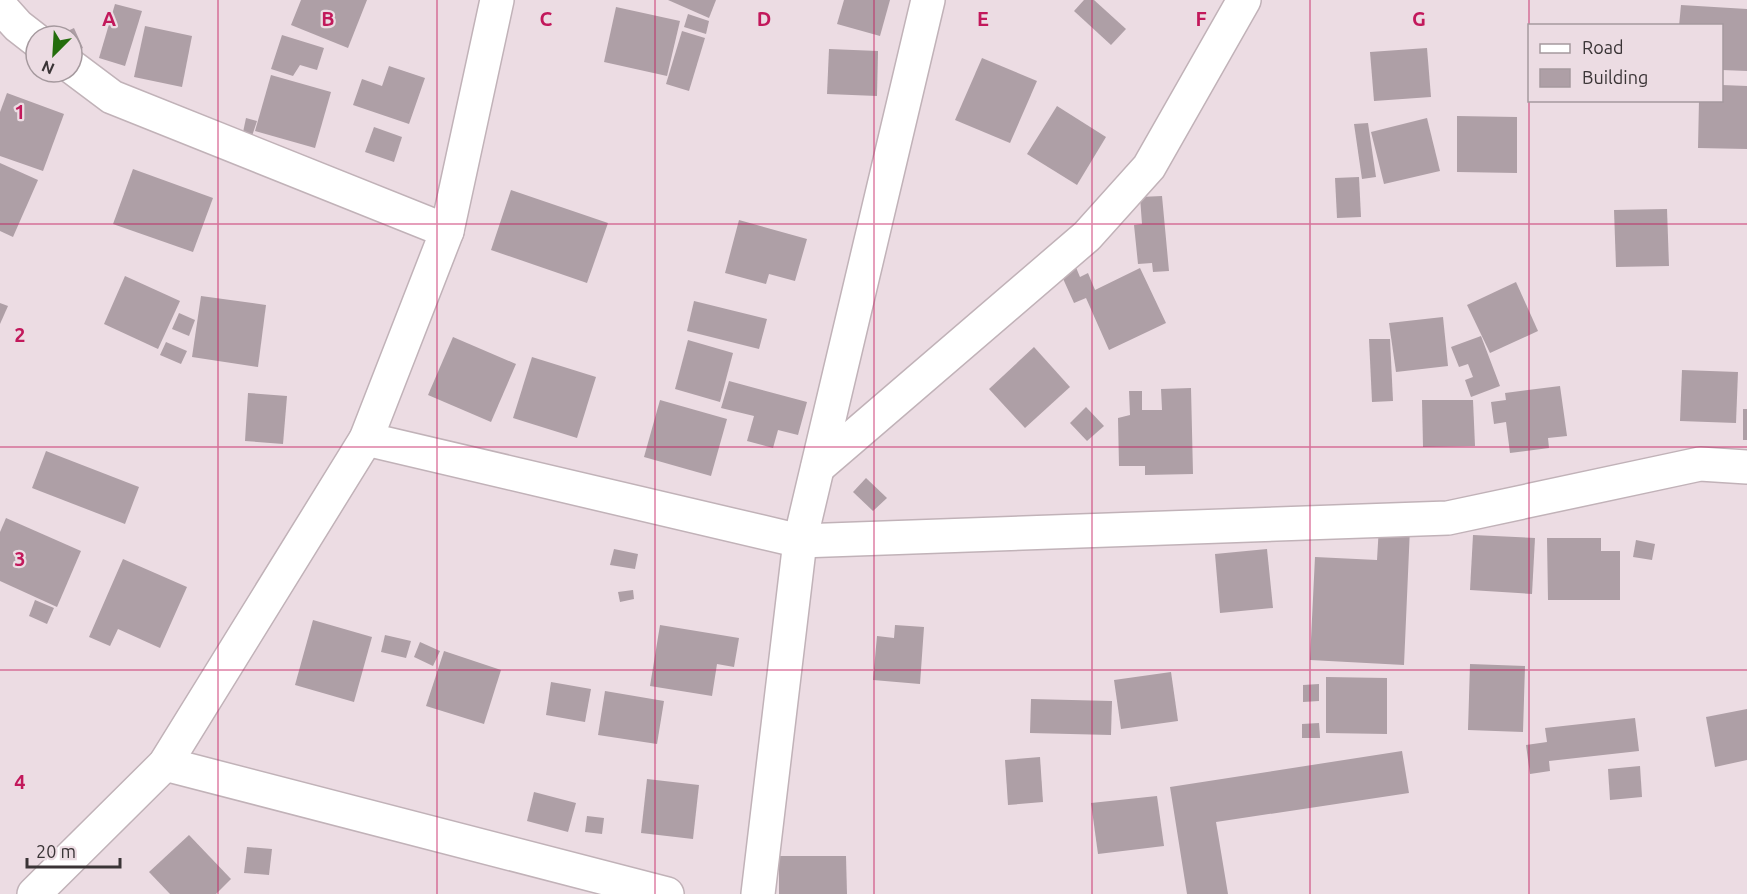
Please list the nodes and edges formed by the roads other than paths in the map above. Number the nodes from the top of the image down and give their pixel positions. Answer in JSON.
{"nodes":[{"id":1,"x":497,"y":0,"type":"edge"},
{"id":2,"x":928,"y":0,"type":"edge"},
{"id":3,"x":1244,"y":0,"type":"edge"},
{"id":4,"x":0,"y":6,"type":"edge"},
{"id":5,"x":24,"y":31,"type":"edge"},
{"id":6,"x":84,"y":76,"type":"edge"},
{"id":7,"x":447,"y":231,"type":"junction"},
{"id":8,"x":366,"y":440,"type":"junction"},
{"id":9,"x":818,"y":466,"type":"junction"},
{"id":10,"x":1747,"y":467,"type":"edge"},
{"id":11,"x":800,"y":542,"type":"junction"},
{"id":12,"x":165,"y":764,"type":"junction"},
{"id":13,"x":34,"y":894,"type":"edge"},
{"id":14,"x":667,"y":894,"type":"edge"},
{"id":15,"x":758,"y":894,"type":"edge"}],
"edges":[{"from":1,"to":7,"type":"street"},
{"from":2,"to":9,"type":"street"},
{"from":3,"to":9,"type":"street"},
{"from":4,"to":5,"type":"street"},
{"from":6,"to":7,"type":"street"},
{"from":7,"to":8,"type":"street"},
{"from":8,"to":11,"type":"street"},
{"from":8,"to":12,"type":"street"},
{"from":9,"to":11,"type":"street"},
{"from":10,"to":11,"type":"street"},
{"from":11,"to":15,"type":"street"},
{"from":12,"to":13,"type":"street"},
{"from":12,"to":14,"type":"street"}]}
